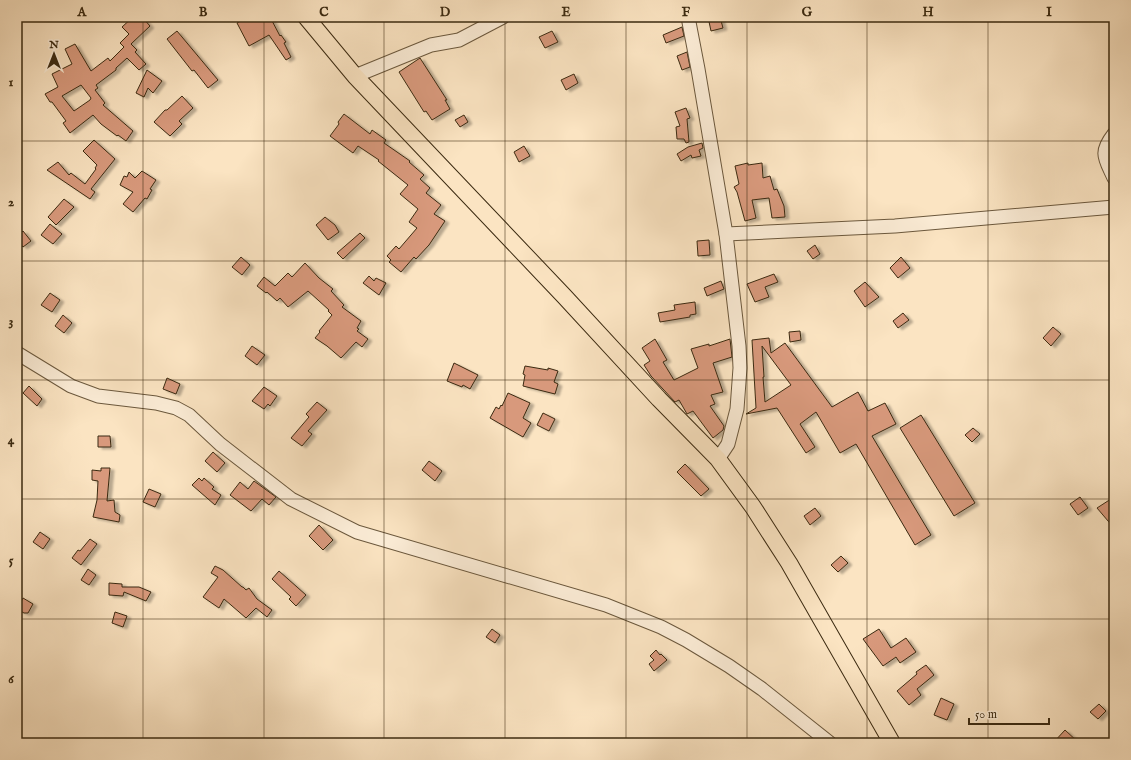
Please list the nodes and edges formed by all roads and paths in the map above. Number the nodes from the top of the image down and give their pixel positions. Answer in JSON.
{"nodes":[{"id":1,"x":306,"y":17,"type":"edge"},
{"id":2,"x":503,"y":17,"type":"edge"},
{"id":3,"x":688,"y":17,"type":"edge"},
{"id":4,"x":355,"y":76,"type":"junction"},
{"id":5,"x":1114,"y":134,"type":"edge"},
{"id":6,"x":1114,"y":178,"type":"edge"},
{"id":7,"x":1114,"y":207,"type":"edge"},
{"id":8,"x":726,"y":234,"type":"junction"},
{"id":9,"x":17,"y":353,"type":"edge"},
{"id":10,"x":718,"y":459,"type":"junction"},
{"id":11,"x":830,"y":743,"type":"edge"},
{"id":12,"x":892,"y":743,"type":"edge"}],
"edges":[{"from":1,"to":4,"type":"main road"},
{"from":2,"to":4,"type":"street"},
{"from":3,"to":8,"type":"street"},
{"from":4,"to":10,"type":"main road"},
{"from":5,"to":6,"type":"street"},
{"from":7,"to":8,"type":"street"},
{"from":8,"to":10,"type":"street"},
{"from":9,"to":11,"type":"street"},
{"from":10,"to":12,"type":"main road"}]}
